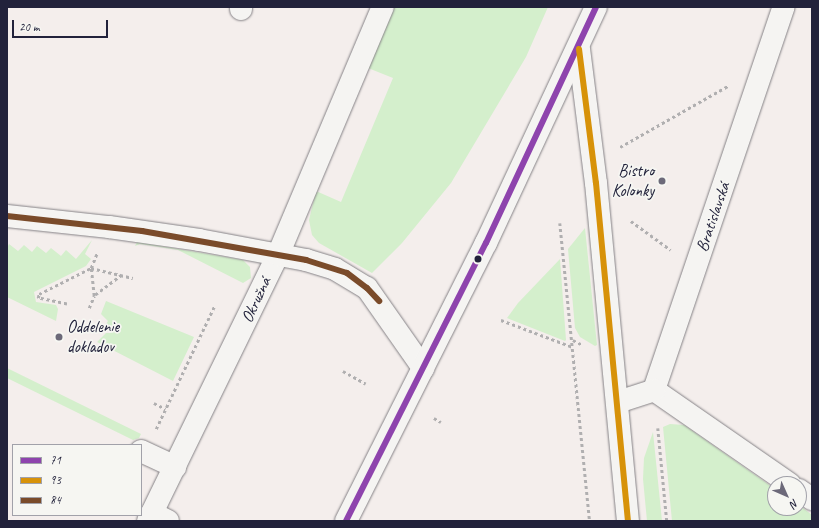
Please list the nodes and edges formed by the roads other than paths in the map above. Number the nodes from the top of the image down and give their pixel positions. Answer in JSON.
{"nodes":[{"id":1,"x":382,"y":7,"type":"edge"},
{"id":2,"x":596,"y":7,"type":"edge"},
{"id":3,"x":784,"y":7,"type":"edge"},
{"id":4,"x":579,"y":49,"type":"junction"},
{"id":5,"x":7,"y":216,"type":"edge"},
{"id":6,"x":278,"y":254,"type":"junction"},
{"id":7,"x":423,"y":368,"type":"junction"},
{"id":8,"x":654,"y":390,"type":"junction"},
{"id":9,"x":618,"y":402,"type":"junction"},
{"id":10,"x":142,"y":451,"type":"edge"},
{"id":11,"x":175,"y":467,"type":"junction"},
{"id":12,"x":778,"y":476,"type":"edge"},
{"id":13,"x":156,"y":518,"type":"edge"},
{"id":14,"x":346,"y":521,"type":"edge"},
{"id":15,"x":628,"y":521,"type":"edge"}],
"edges":[{"from":1,"to":6,"type":"street","name":"Okružná"},
{"from":2,"to":4,"type":"street"},
{"from":3,"to":8,"type":"street","name":"Bratislavská"},
{"from":4,"to":7,"type":"street"},
{"from":4,"to":9,"type":"street"},
{"from":5,"to":6,"type":"street"},
{"from":6,"to":7,"type":"street"},
{"from":6,"to":11,"type":"street","name":"Okružná"},
{"from":7,"to":14,"type":"street"},
{"from":8,"to":9,"type":"street"},
{"from":8,"to":12,"type":"street"},
{"from":9,"to":15,"type":"street"},
{"from":10,"to":11,"type":"street"},
{"from":11,"to":13,"type":"street","name":"Okružná"}]}
